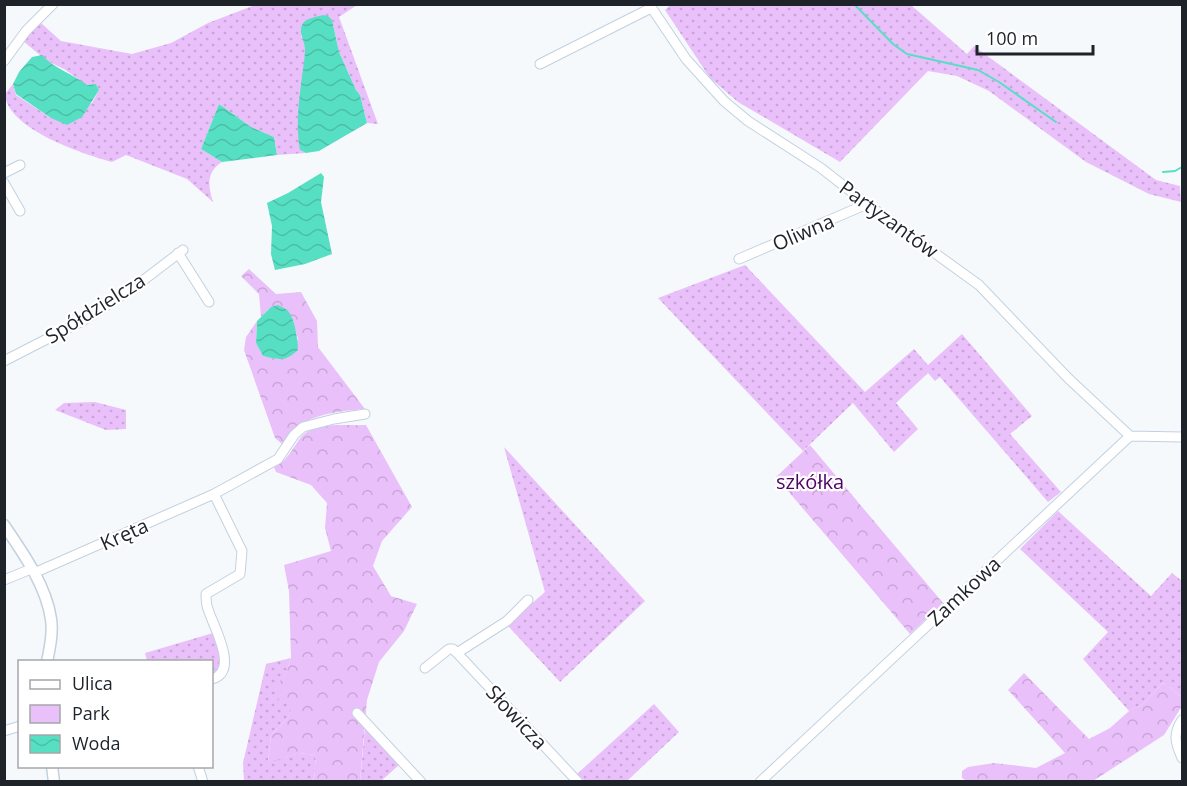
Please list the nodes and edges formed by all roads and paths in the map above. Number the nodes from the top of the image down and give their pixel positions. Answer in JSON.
{"nodes":[{"id":1,"x":53,"y":4,"type":"edge"},
{"id":2,"x":650,"y":6,"type":"edge"},
{"id":3,"x":4,"y":61,"type":"edge"},
{"id":4,"x":540,"y":64,"type":"dead end"},
{"id":5,"x":20,"y":165,"type":"dead end"},
{"id":6,"x":4,"y":173,"type":"edge"},
{"id":7,"x":4,"y":183,"type":"edge"},
{"id":8,"x":867,"y":204,"type":"junction"},
{"id":9,"x":20,"y":211,"type":"dead end"},
{"id":10,"x":739,"y":259,"type":"dead end"},
{"id":11,"x":209,"y":302,"type":"dead end"},
{"id":12,"x":4,"y":361,"type":"edge"},
{"id":13,"x":365,"y":414,"type":"dead end"},
{"id":14,"x":1130,"y":436,"type":"junction"},
{"id":15,"x":1182,"y":437,"type":"edge"},
{"id":16,"x":214,"y":494,"type":"junction"},
{"id":17,"x":4,"y":525,"type":"edge"},
{"id":18,"x":32,"y":571,"type":"junction"},
{"id":19,"x":4,"y":580,"type":"edge"},
{"id":20,"x":528,"y":600,"type":"dead end"},
{"id":21,"x":457,"y":653,"type":"junction"},
{"id":22,"x":48,"y":660,"type":"edge"},
{"id":23,"x":425,"y":668,"type":"dead end"},
{"id":24,"x":213,"y":679,"type":"edge"},
{"id":25,"x":357,"y":713,"type":"dead end"},
{"id":26,"x":1182,"y":720,"type":"edge"},
{"id":27,"x":1182,"y":758,"type":"edge"},
{"id":28,"x":421,"y":782,"type":"edge"},
{"id":29,"x":578,"y":782,"type":"edge"},
{"id":30,"x":760,"y":782,"type":"edge"}],
"edges":[{"from":1,"to":3,"type":"street"},
{"from":2,"to":4,"type":"street"},
{"from":2,"to":8,"type":"street","name":"Partyzantów"},
{"from":5,"to":6,"type":"street"},
{"from":7,"to":9,"type":"street"},
{"from":8,"to":10,"type":"street","name":"Oliwna"},
{"from":8,"to":14,"type":"street","name":"Partyzantów"},
{"from":11,"to":12,"type":"street","name":"Spółdzielcza"},
{"from":13,"to":16,"type":"street"},
{"from":14,"to":15,"type":"street"},
{"from":14,"to":30,"type":"street","name":"Zamkowa"},
{"from":16,"to":18,"type":"street","name":"Kręta"},
{"from":16,"to":24,"type":"street"},
{"from":17,"to":18,"type":"street"},
{"from":18,"to":19,"type":"street","name":"Kręta"},
{"from":18,"to":22,"type":"street"},
{"from":20,"to":21,"type":"street"},
{"from":21,"to":23,"type":"street"},
{"from":21,"to":29,"type":"street","name":"Słowicza"},
{"from":25,"to":28,"type":"street"},
{"from":26,"to":27,"type":"street"}]}
